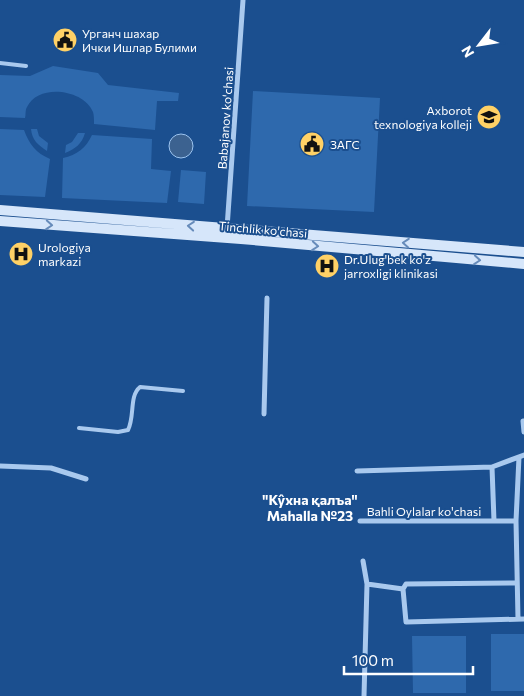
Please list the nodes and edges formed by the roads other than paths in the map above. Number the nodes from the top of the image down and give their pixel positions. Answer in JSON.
{"nodes":[{"id":1,"x":243,"y":0,"type":"edge"},
{"id":2,"x":0,"y":63,"type":"edge"},
{"id":3,"x":26,"y":66,"type":"dead end"},
{"id":4,"x":0,"y":210,"type":"edge"},
{"id":5,"x":0,"y":221,"type":"edge"},
{"id":6,"x":226,"y":234,"type":"junction"},
{"id":7,"x":524,"y":252,"type":"edge"},
{"id":8,"x":524,"y":264,"type":"edge"},
{"id":9,"x":267,"y":298,"type":"dead end"},
{"id":10,"x":183,"y":391,"type":"dead end"},
{"id":11,"x":264,"y":414,"type":"dead end"},
{"id":12,"x":523,"y":421,"type":"edge"},
{"id":13,"x":79,"y":428,"type":"dead end"},
{"id":14,"x":524,"y":432,"type":"edge"},
{"id":15,"x":521,"y":456,"type":"edge"},
{"id":16,"x":0,"y":466,"type":"edge"},
{"id":17,"x":492,"y":467,"type":"junction"},
{"id":18,"x":357,"y":471,"type":"dead end"},
{"id":19,"x":86,"y":479,"type":"dead end"},
{"id":20,"x":494,"y":521,"type":"junction"},
{"id":21,"x":516,"y":521,"type":"junction"},
{"id":22,"x":360,"y":522,"type":"dead end"},
{"id":23,"x":363,"y":562,"type":"dead end"},
{"id":24,"x":517,"y":583,"type":"junction"},
{"id":25,"x":367,"y":584,"type":"junction"},
{"id":26,"x":402,"y":589,"type":"junction"},
{"id":27,"x":521,"y":619,"type":"edge"},
{"id":28,"x":364,"y":696,"type":"edge"}],
"edges":[{"from":1,"to":6,"type":"street","name":"Babajanov ko'chasi"},
{"from":2,"to":3,"type":"lane"},
{"from":6,"to":4,"type":"main road","name":"Tinchlik ko'chasi","one_way":true},
{"from":5,"to":6,"type":"main road","name":"Tinchlik ko'chasi","one_way":true},
{"from":7,"to":6,"type":"main road","name":"Tinchlik ko'chasi","one_way":true},
{"from":6,"to":8,"type":"main road","name":"Tinchlik ko'chasi","one_way":true},
{"from":9,"to":11,"type":"street"},
{"from":10,"to":13,"type":"lane"},
{"from":12,"to":14,"type":"street"},
{"from":15,"to":17,"type":"street"},
{"from":15,"to":21,"type":"street"},
{"from":16,"to":19,"type":"street"},
{"from":17,"to":18,"type":"street"},
{"from":17,"to":20,"type":"street","name":"Bahli Oylalar ko'chasi"},
{"from":20,"to":21,"type":"street"},
{"from":20,"to":22,"type":"street","name":"Bahli Oylalar ko'chasi"},
{"from":21,"to":24,"type":"street"},
{"from":23,"to":25,"type":"street"},
{"from":24,"to":26,"type":"street"},
{"from":24,"to":27,"type":"street"},
{"from":25,"to":26,"type":"street"},
{"from":25,"to":28,"type":"street"},
{"from":26,"to":27,"type":"street"}]}
